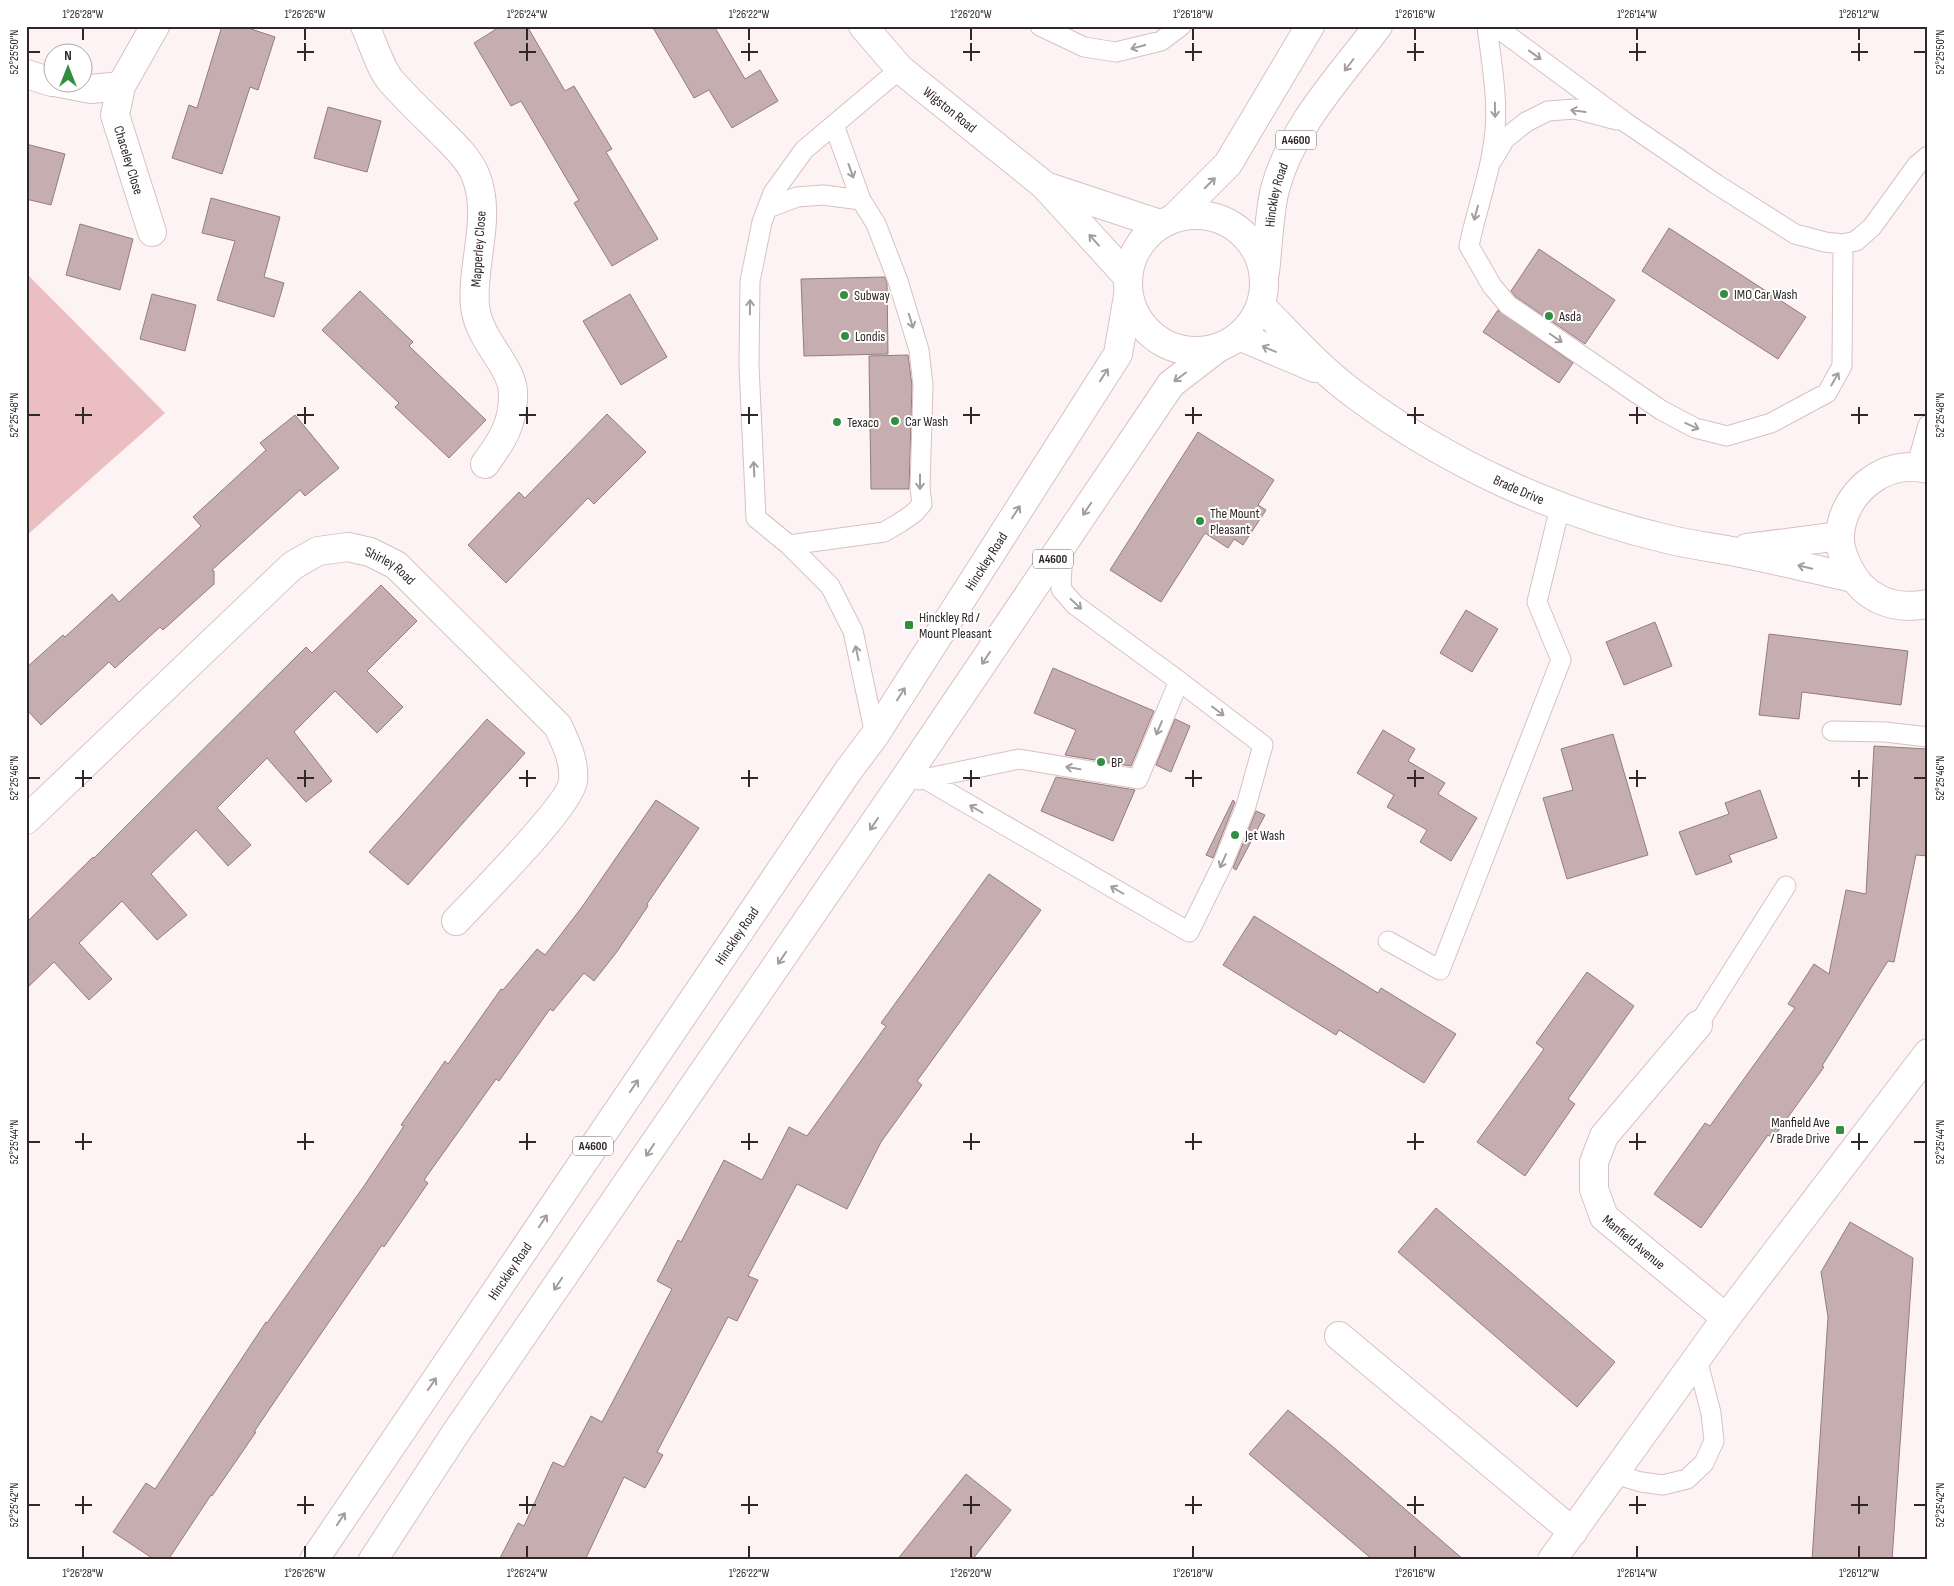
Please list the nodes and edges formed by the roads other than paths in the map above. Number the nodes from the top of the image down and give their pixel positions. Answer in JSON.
{"nodes":[{"id":1,"x":155,"y":26,"type":"edge"},
{"id":2,"x":365,"y":26,"type":"edge"},
{"id":3,"x":863,"y":26,"type":"edge"},
{"id":4,"x":1040,"y":26,"type":"edge"},
{"id":5,"x":1181,"y":26,"type":"edge"},
{"id":6,"x":1310,"y":26,"type":"edge"},
{"id":7,"x":1378,"y":26,"type":"edge"},
{"id":8,"x":1487,"y":26,"type":"edge"},
{"id":9,"x":1495,"y":26,"type":"edge"},
{"id":10,"x":900,"y":70,"type":"junction"},
{"id":11,"x":26,"y":74,"type":"edge"},
{"id":12,"x":42,"y":79,"type":"edge"},
{"id":13,"x":121,"y":86,"type":"junction"},
{"id":14,"x":92,"y":89,"type":"edge"},
{"id":15,"x":1625,"y":122,"type":"junction"},
{"id":16,"x":834,"y":125,"type":"junction"},
{"id":17,"x":1928,"y":156,"type":"edge"},
{"id":18,"x":1489,"y":166,"type":"junction"},
{"id":19,"x":1044,"y":185,"type":"junction"},
{"id":20,"x":861,"y":200,"type":"junction"},
{"id":21,"x":768,"y":208,"type":"junction"},
{"id":22,"x":1168,"y":220,"type":"junction"},
{"id":23,"x":152,"y":232,"type":"dead end"},
{"id":24,"x":1843,"y":244,"type":"junction"},
{"id":25,"x":1264,"y":276,"type":"junction"},
{"id":26,"x":1127,"y":286,"type":"junction"},
{"id":27,"x":1261,"y":306,"type":"junction"},
{"id":28,"x":1229,"y":342,"type":"junction"},
{"id":29,"x":1330,"y":375,"type":"junction"},
{"id":30,"x":1928,"y":425,"type":"edge"},
{"id":31,"x":485,"y":464,"type":"dead end"},
{"id":32,"x":1922,"y":469,"type":"edge"},
{"id":33,"x":1560,"y":507,"type":"junction"},
{"id":34,"x":1840,"y":536,"type":"junction"},
{"id":35,"x":1063,"y":544,"type":"junction"},
{"id":36,"x":789,"y":545,"type":"junction"},
{"id":37,"x":1731,"y":551,"type":"junction"},
{"id":38,"x":1853,"y":578,"type":"junction"},
{"id":39,"x":1928,"y":604,"type":"edge"},
{"id":40,"x":1179,"y":681,"type":"junction"},
{"id":41,"x":1832,"y":731,"type":"dead end"},
{"id":42,"x":875,"y":735,"type":"junction"},
{"id":43,"x":1928,"y":737,"type":"edge"},
{"id":44,"x":913,"y":781,"type":"junction"},
{"id":45,"x":26,"y":820,"type":"edge"},
{"id":46,"x":1786,"y":886,"type":"dead end"},
{"id":47,"x":456,"y":921,"type":"dead end"},
{"id":48,"x":1388,"y":942,"type":"dead end"},
{"id":49,"x":1698,"y":1024,"type":"joint"},
{"id":50,"x":1928,"y":1053,"type":"edge"},
{"id":51,"x":1726,"y":1318,"type":"junction"},
{"id":52,"x":1338,"y":1336,"type":"dead end"},
{"id":53,"x":1696,"y":1358,"type":"junction"},
{"id":54,"x":1614,"y":1474,"type":"junction"},
{"id":55,"x":1573,"y":1532,"type":"junction"},
{"id":56,"x":314,"y":1560,"type":"edge"},
{"id":57,"x":373,"y":1560,"type":"edge"},
{"id":58,"x":1552,"y":1560,"type":"edge"}],
"edges":[{"from":1,"to":13,"type":"main road","name":"Chaceley Close"},
{"from":2,"to":31,"type":"main road","name":"Mapperley Close"},
{"from":3,"to":10,"type":"main road","name":"Wigston Road"},
{"from":5,"to":4,"type":"lane","one_way":true},
{"from":22,"to":6,"type":"main road","number":"A4600","one_way":true},
{"from":7,"to":25,"type":"main road","name":"Hinckley Road","number":"A4600","one_way":true},
{"from":8,"to":18,"type":"lane","one_way":true},
{"from":9,"to":15,"type":"lane","one_way":true},
{"from":10,"to":16,"type":"lane"},
{"from":10,"to":19,"type":"main road","name":"Wigston Road"},
{"from":11,"to":12,"type":"main road"},
{"from":13,"to":14,"type":"main road"},
{"from":13,"to":23,"type":"main road","name":"Chaceley Close"},
{"from":15,"to":18,"type":"lane","one_way":true},
{"from":15,"to":24,"type":"lane"},
{"from":16,"to":20,"type":"lane","one_way":true},
{"from":16,"to":21,"type":"lane"},
{"from":17,"to":24,"type":"lane"},
{"from":18,"to":24,"type":"lane","one_way":true},
{"from":19,"to":22,"type":"main road","name":"Wigston Road"},
{"from":26,"to":19,"type":"main road","name":"Wigston Road","one_way":true},
{"from":20,"to":21,"type":"lane"},
{"from":20,"to":36,"type":"lane","one_way":true},
{"from":36,"to":21,"type":"lane","one_way":true},
{"from":22,"to":25,"type":"main road","number":"A4600"},
{"from":22,"to":26,"type":"main road","number":"A4600"},
{"from":25,"to":27,"type":"main road","number":"A4600"},
{"from":26,"to":28,"type":"main road"},
{"from":42,"to":26,"type":"main road","name":"Hinckley Road","number":"A4600","one_way":true},
{"from":27,"to":28,"type":"main road","number":"A4600"},
{"from":27,"to":29,"type":"main road","name":"Brade Drive"},
{"from":29,"to":28,"type":"main road","name":"Brade Drive","one_way":true},
{"from":28,"to":35,"type":"main road","number":"A4600","one_way":true},
{"from":29,"to":33,"type":"main road","name":"Brade Drive"},
{"from":30,"to":32,"type":"lane"},
{"from":32,"to":34,"type":"main road"},
{"from":33,"to":37,"type":"main road","name":"Brade Drive"},
{"from":33,"to":48,"type":"lane"},
{"from":34,"to":37,"type":"main road","name":"Brade Drive"},
{"from":34,"to":38,"type":"main road"},
{"from":35,"to":40,"type":"lane","one_way":true},
{"from":35,"to":44,"type":"main road","number":"A4600","one_way":true},
{"from":42,"to":36,"type":"lane","one_way":true},
{"from":38,"to":37,"type":"main road","name":"Brade Drive","one_way":true},
{"from":38,"to":39,"type":"main road"},
{"from":40,"to":44,"type":"lane","one_way":true},
{"from":40,"to":44,"type":"lane","one_way":true},
{"from":41,"to":43,"type":"lane"},
{"from":56,"to":42,"type":"main road","name":"Hinckley Road","number":"A4600","one_way":true},
{"from":44,"to":57,"type":"main road","number":"A4600","one_way":true},
{"from":45,"to":47,"type":"main road","name":"Shirley Road"},
{"from":46,"to":49,"type":"lane"},
{"from":49,"to":51,"type":"main road","name":"Manfield Avenue"},
{"from":50,"to":51,"type":"main road"},
{"from":51,"to":53,"type":"main road"},
{"from":52,"to":55,"type":"main road"},
{"from":53,"to":54,"type":"main road"},
{"from":53,"to":54,"type":"lane"},
{"from":54,"to":55,"type":"main road"},
{"from":55,"to":58,"type":"main road"}]}
